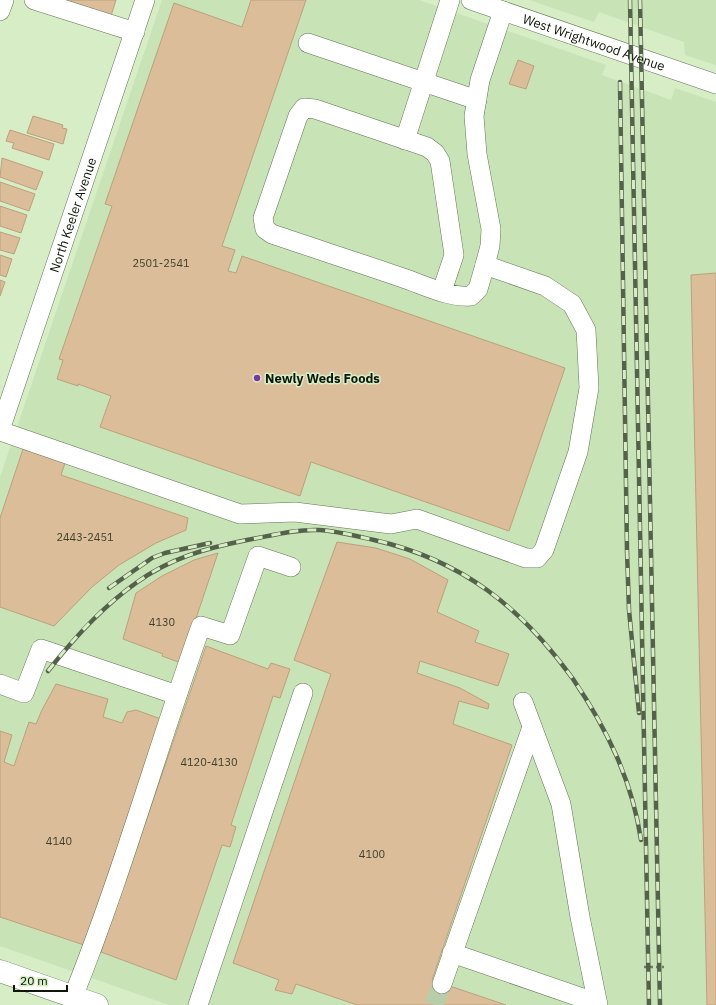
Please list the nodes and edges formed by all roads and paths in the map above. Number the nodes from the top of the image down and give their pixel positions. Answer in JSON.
{"nodes":[{"id":1,"x":4,"y":0,"type":"edge"},
{"id":2,"x":34,"y":0,"type":"edge"},
{"id":3,"x":145,"y":0,"type":"edge"},
{"id":4,"x":450,"y":0,"type":"edge"},
{"id":5,"x":471,"y":0,"type":"edge"},
{"id":6,"x":0,"y":10,"type":"edge"},
{"id":7,"x":503,"y":11,"type":"junction"},
{"id":8,"x":135,"y":32,"type":"junction"},
{"id":9,"x":308,"y":43,"type":"dead end"},
{"id":10,"x":424,"y":82,"type":"junction"},
{"id":11,"x":716,"y":84,"type":"edge"},
{"id":12,"x":477,"y":100,"type":"junction"},
{"id":13,"x":405,"y":140,"type":"junction"},
{"id":14,"x":485,"y":265,"type":"junction"},
{"id":15,"x":442,"y":291,"type":"junction"},
{"id":16,"x":4,"y":406,"type":"edge"},
{"id":17,"x":0,"y":430,"type":"edge"},
{"id":18,"x":291,"y":567,"type":"dead end"},
{"id":19,"x":0,"y":684,"type":"edge"},
{"id":20,"x":303,"y":693,"type":"dead end"},
{"id":21,"x":177,"y":695,"type":"junction"},
{"id":22,"x":523,"y":702,"type":"dead end"},
{"id":23,"x":532,"y":727,"type":"junction"},
{"id":24,"x":452,"y":954,"type":"junction"},
{"id":25,"x":644,"y":967,"type":"dead end"},
{"id":26,"x":664,"y":967,"type":"dead end"},
{"id":27,"x":0,"y":971,"type":"edge"},
{"id":28,"x":442,"y":984,"type":"tunnel mouth"},
{"id":29,"x":88,"y":1002,"type":"edge"},
{"id":30,"x":597,"y":1004,"type":"edge"},
{"id":31,"x":198,"y":1005,"type":"edge"}],
"edges":[{"from":1,"to":6,"type":"street"},
{"from":2,"to":8,"type":"street"},
{"from":3,"to":8,"type":"street","name":"North Keeler Avenue"},
{"from":4,"to":10,"type":"street"},
{"from":5,"to":7,"type":"street","name":"West Wrightwood Avenue"},
{"from":7,"to":11,"type":"street","name":"West Wrightwood Avenue"},
{"from":7,"to":12,"type":"street"},
{"from":8,"to":16,"type":"street","name":"North Keeler Avenue"},
{"from":9,"to":10,"type":"street"},
{"from":10,"to":12,"type":"street"},
{"from":10,"to":13,"type":"street"},
{"from":12,"to":14,"type":"street"},
{"from":13,"to":15,"type":"street"},
{"from":13,"to":15,"type":"street"},
{"from":14,"to":15,"type":"street"},
{"from":14,"to":17,"type":"street"},
{"from":16,"to":17,"type":"street","name":"North Keeler Avenue"},
{"from":18,"to":21,"type":"street"},
{"from":19,"to":21,"type":"street"},
{"from":20,"to":31,"type":"street"},
{"from":21,"to":29,"type":"street"},
{"from":22,"to":23,"type":"street"},
{"from":23,"to":24,"type":"street"},
{"from":23,"to":30,"type":"street"},
{"from":24,"to":28,"type":"street"},
{"from":24,"to":30,"type":"street"},
{"from":25,"to":26,"type":"path"},
{"from":27,"to":29,"type":"main road"}]}
